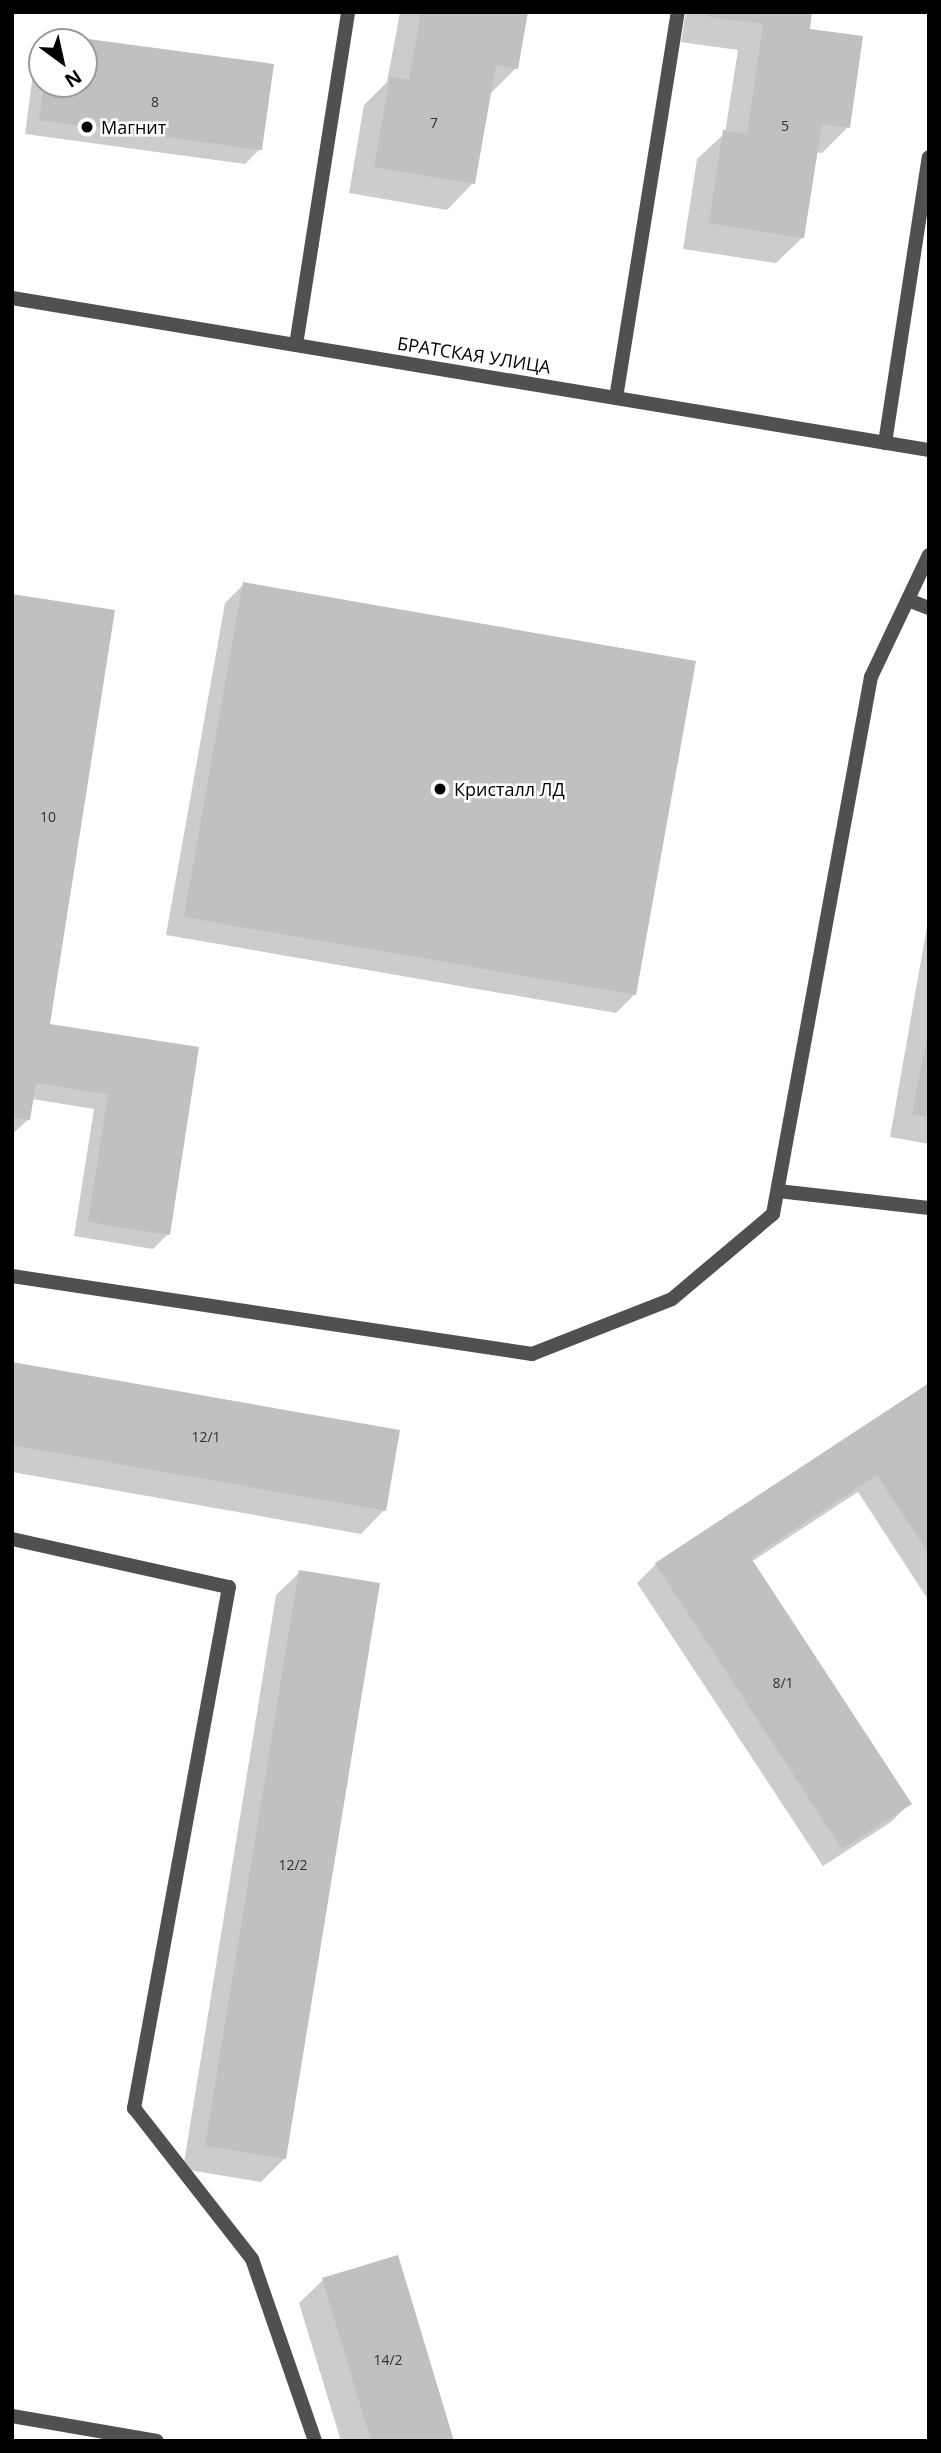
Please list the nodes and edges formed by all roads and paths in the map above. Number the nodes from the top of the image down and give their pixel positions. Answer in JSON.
{"nodes":[{"id":1,"x":348,"y":12,"type":"edge"},
{"id":2,"x":678,"y":12,"type":"edge"},
{"id":3,"x":929,"y":157,"type":"edge"},
{"id":4,"x":12,"y":298,"type":"edge"},
{"id":5,"x":296,"y":345,"type":"junction"},
{"id":6,"x":615,"y":398,"type":"junction"},
{"id":7,"x":885,"y":443,"type":"junction"},
{"id":8,"x":929,"y":450,"type":"edge"},
{"id":9,"x":929,"y":555,"type":"edge"},
{"id":10,"x":908,"y":600,"type":"junction"},
{"id":11,"x":929,"y":608,"type":"edge"},
{"id":12,"x":778,"y":1191,"type":"junction"},
{"id":13,"x":929,"y":1208,"type":"edge"},
{"id":14,"x":12,"y":1276,"type":"edge"},
{"id":15,"x":12,"y":1539,"type":"edge"},
{"id":16,"x":12,"y":2416,"type":"edge"},
{"id":17,"x":157,"y":2441,"type":"edge"},
{"id":18,"x":314,"y":2441,"type":"edge"}],
"edges":[{"from":1,"to":5,"type":"street"},
{"from":2,"to":6,"type":"street"},
{"from":3,"to":7,"type":"street"},
{"from":4,"to":5,"type":"street","name":"БРАТСКАЯ УЛИЦА"},
{"from":5,"to":6,"type":"street","name":"БРАТСКАЯ УЛИЦА"},
{"from":6,"to":7,"type":"street","name":"БРАТСКАЯ УЛИЦА"},
{"from":7,"to":8,"type":"street","name":"БРАТСКАЯ УЛИЦА"},
{"from":9,"to":10,"type":"street"},
{"from":10,"to":11,"type":"street"},
{"from":10,"to":12,"type":"street"},
{"from":12,"to":13,"type":"street"},
{"from":12,"to":14,"type":"street"},
{"from":15,"to":18,"type":"street"},
{"from":16,"to":17,"type":"street"}]}
